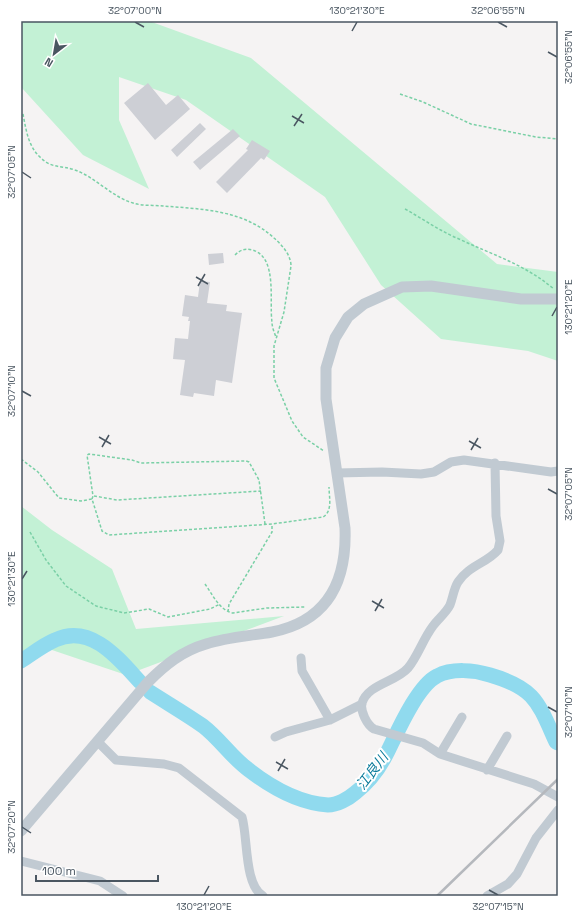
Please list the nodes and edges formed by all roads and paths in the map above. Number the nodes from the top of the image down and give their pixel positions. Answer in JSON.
{"nodes":[{"id":1,"x":400,"y":94,"type":"dead end"},
{"id":2,"x":22,"y":114,"type":"dead end"},
{"id":3,"x":558,"y":140,"type":"edge"},
{"id":4,"x":405,"y":209,"type":"dead end"},
{"id":5,"x":235,"y":255,"type":"dead end"},
{"id":6,"x":558,"y":293,"type":"edge"},
{"id":7,"x":558,"y":299,"type":"edge"},
{"id":8,"x":276,"y":337,"type":"junction"},
{"id":9,"x":335,"y":455,"type":"junction"},
{"id":10,"x":21,"y":459,"type":"edge"},
{"id":11,"x":495,"y":463,"type":"junction"},
{"id":12,"x":558,"y":471,"type":"edge"},
{"id":13,"x":337,"y":473,"type":"junction"},
{"id":14,"x":328,"y":480,"type":"dead end"},
{"id":15,"x":261,"y":490,"type":"junction"},
{"id":16,"x":93,"y":496,"type":"junction"},
{"id":17,"x":92,"y":499,"type":"junction"},
{"id":18,"x":265,"y":524,"type":"junction"},
{"id":19,"x":272,"y":524,"type":"junction"},
{"id":20,"x":30,"y":532,"type":"dead end"},
{"id":21,"x":205,"y":584,"type":"dead end"},
{"id":22,"x":220,"y":604,"type":"junction"},
{"id":23,"x":317,"y":611,"type":"junction"},
{"id":24,"x":228,"y":612,"type":"junction"},
{"id":25,"x":301,"y":658,"type":"dead end"},
{"id":26,"x":362,"y":704,"type":"junction"},
{"id":27,"x":462,"y":717,"type":"dead end"},
{"id":28,"x":330,"y":720,"type":"junction"},
{"id":29,"x":507,"y":736,"type":"dead end"},
{"id":30,"x":275,"y":737,"type":"dead end"},
{"id":31,"x":97,"y":741,"type":"junction"},
{"id":32,"x":440,"y":754,"type":"junction"},
{"id":33,"x":487,"y":770,"type":"junction"},
{"id":34,"x":558,"y":797,"type":"edge"},
{"id":35,"x":558,"y":810,"type":"edge"},
{"id":36,"x":21,"y":831,"type":"edge"},
{"id":37,"x":21,"y":861,"type":"edge"},
{"id":38,"x":124,"y":896,"type":"edge"},
{"id":39,"x":263,"y":896,"type":"edge"},
{"id":40,"x":487,"y":896,"type":"edge"}],
"edges":[{"from":1,"to":3,"type":"path"},
{"from":2,"to":8,"type":"path"},
{"from":4,"to":6,"type":"path"},
{"from":5,"to":8,"type":"path"},
{"from":7,"to":9,"type":"street"},
{"from":8,"to":9,"type":"path"},
{"from":9,"to":13,"type":"street"},
{"from":10,"to":17,"type":"path"},
{"from":11,"to":12,"type":"street"},
{"from":11,"to":13,"type":"street"},
{"from":11,"to":26,"type":"street"},
{"from":13,"to":23,"type":"street"},
{"from":14,"to":19,"type":"path"},
{"from":15,"to":16,"type":"path"},
{"from":15,"to":16,"type":"path"},
{"from":15,"to":18,"type":"path"},
{"from":16,"to":17,"type":"path"},
{"from":17,"to":18,"type":"path"},
{"from":18,"to":19,"type":"path"},
{"from":19,"to":24,"type":"path"},
{"from":20,"to":22,"type":"path"},
{"from":21,"to":22,"type":"path"},
{"from":22,"to":24,"type":"path"},
{"from":23,"to":24,"type":"path"},
{"from":23,"to":31,"type":"street"},
{"from":25,"to":28,"type":"street"},
{"from":26,"to":28,"type":"street"},
{"from":26,"to":32,"type":"street"},
{"from":27,"to":32,"type":"street"},
{"from":28,"to":30,"type":"street"},
{"from":29,"to":33,"type":"street"},
{"from":31,"to":36,"type":"street"},
{"from":31,"to":39,"type":"street"},
{"from":32,"to":33,"type":"street"},
{"from":33,"to":34,"type":"street"},
{"from":35,"to":40,"type":"street"},
{"from":37,"to":38,"type":"street"}]}
